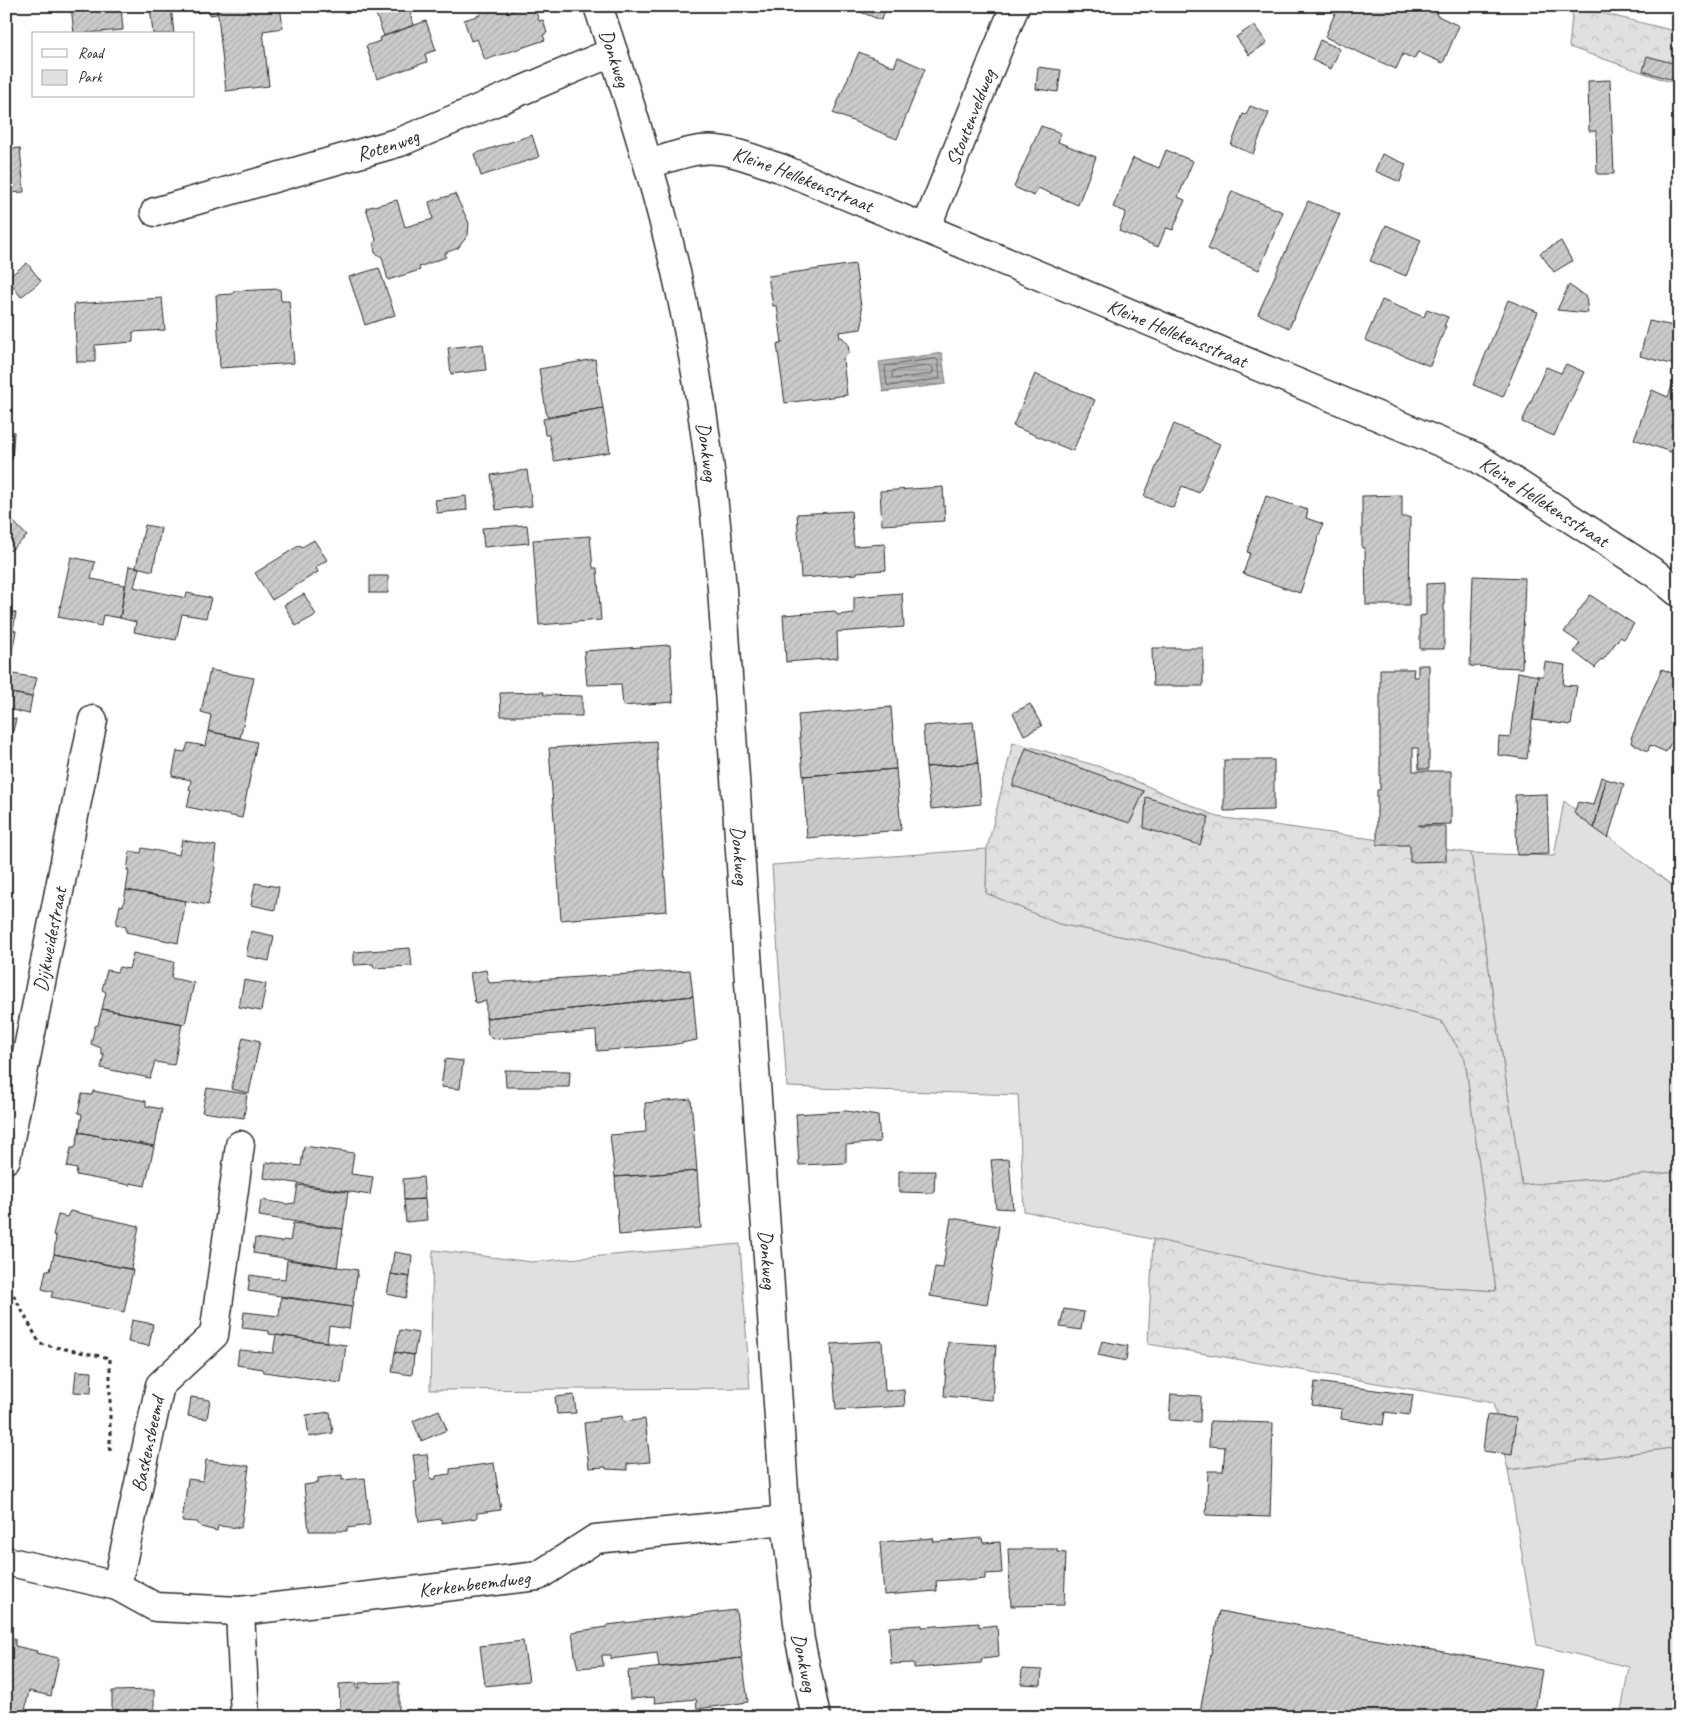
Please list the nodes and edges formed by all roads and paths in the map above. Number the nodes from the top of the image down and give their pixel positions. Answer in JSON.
{"nodes":[{"id":1,"x":598,"y":6,"type":"edge"},
{"id":2,"x":1015,"y":6,"type":"edge"},
{"id":3,"x":613,"y":52,"type":"junction"},
{"id":4,"x":649,"y":164,"type":"junction"},
{"id":5,"x":155,"y":212,"type":"dead end"},
{"id":6,"x":926,"y":228,"type":"junction"},
{"id":7,"x":1679,"y":593,"type":"edge"},
{"id":8,"x":93,"y":720,"type":"dead end"},
{"id":9,"x":240,"y":1145,"type":"dead end"},
{"id":10,"x":6,"y":1160,"type":"edge"},
{"id":11,"x":6,"y":1281,"type":"edge"},
{"id":12,"x":110,"y":1455,"type":"dead end"},
{"id":13,"x":786,"y":1520,"type":"junction"},
{"id":14,"x":6,"y":1561,"type":"edge"},
{"id":15,"x":116,"y":1586,"type":"junction"},
{"id":16,"x":240,"y":1611,"type":"junction"},
{"id":17,"x":245,"y":1717,"type":"edge"},
{"id":18,"x":816,"y":1717,"type":"edge"}],
"edges":[{"from":1,"to":3,"type":"street","name":"Donkweg"},
{"from":2,"to":6,"type":"street","name":"Stoutenveldweg"},
{"from":3,"to":4,"type":"street","name":"Donkweg"},
{"from":3,"to":5,"type":"street","name":"Rotenweg"},
{"from":4,"to":6,"type":"street","name":"Kleine Hellekensstraat"},
{"from":4,"to":13,"type":"street","name":"Donkweg"},
{"from":6,"to":7,"type":"street","name":"Kleine Hellekensstraat"},
{"from":8,"to":10,"type":"street","name":"Dijkweidestraat"},
{"from":9,"to":15,"type":"street","name":"Baskensbeemd"},
{"from":11,"to":12,"type":"path"},
{"from":13,"to":16,"type":"street","name":"Kerkenbeemdweg"},
{"from":13,"to":18,"type":"street","name":"Donkweg"},
{"from":14,"to":15,"type":"street","name":"Kerkenbeemdweg"},
{"from":15,"to":16,"type":"street","name":"Kerkenbeemdweg"},
{"from":16,"to":17,"type":"street"}]}
